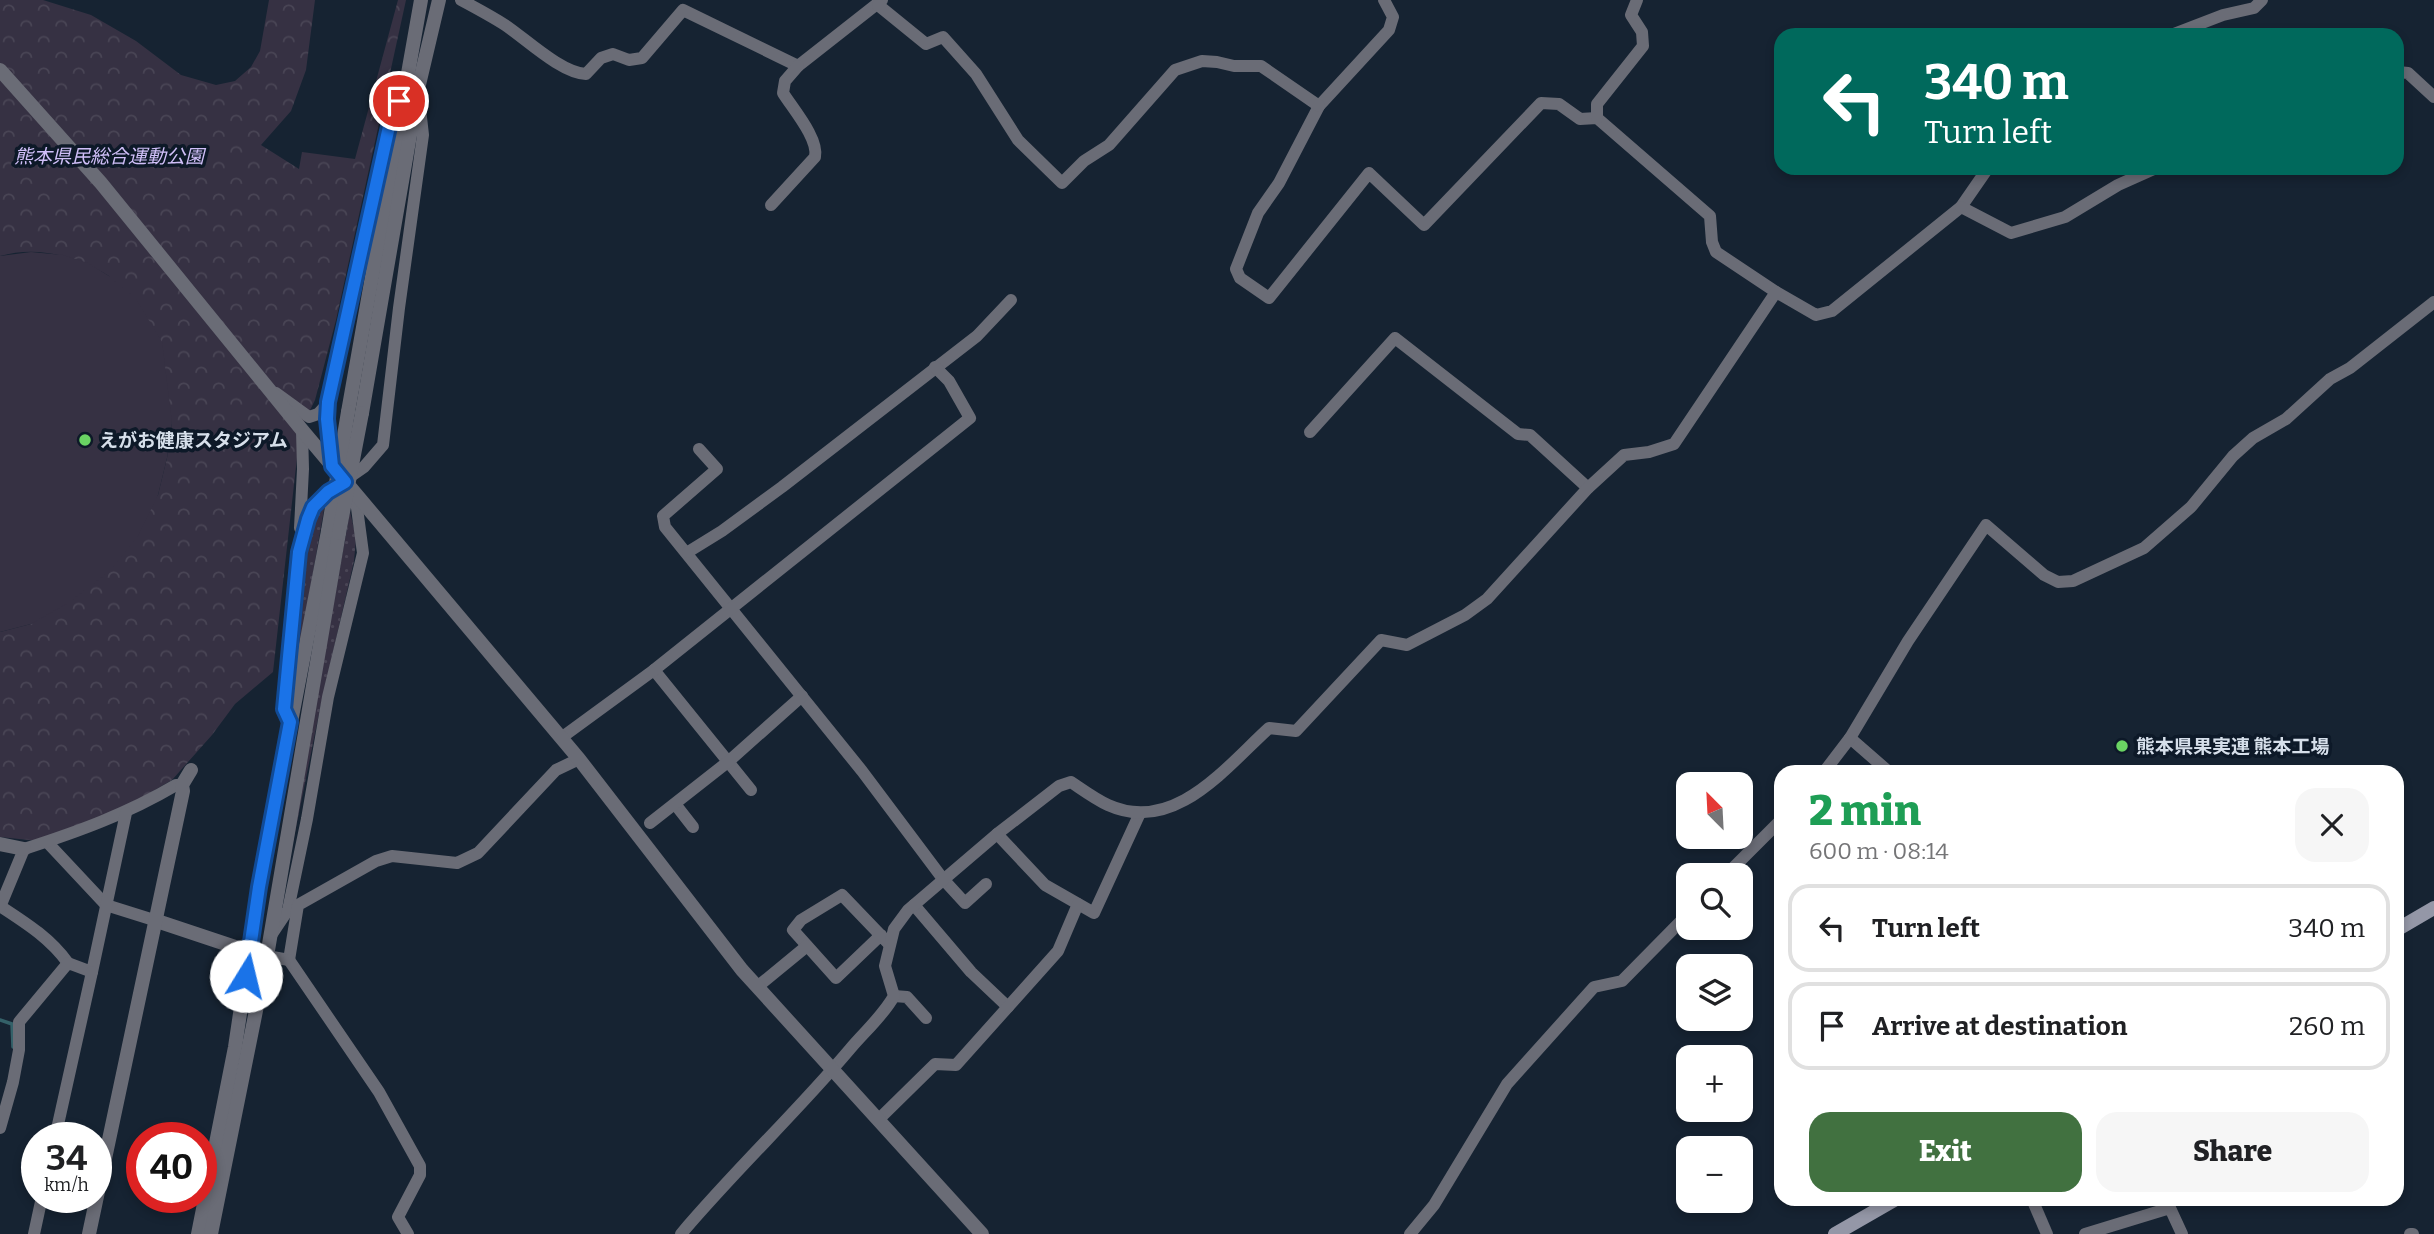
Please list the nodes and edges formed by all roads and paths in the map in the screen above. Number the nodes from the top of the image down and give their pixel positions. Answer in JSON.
{"nodes":[{"id":1,"x":421,"y":0,"type":"edge"},
{"id":2,"x":439,"y":0,"type":"edge"},
{"id":3,"x":461,"y":0,"type":"edge"},
{"id":4,"x":1384,"y":0,"type":"edge"},
{"id":5,"x":1637,"y":0,"type":"edge"},
{"id":6,"x":2262,"y":0,"type":"edge"},
{"id":7,"x":880,"y":2,"type":"edge"},
{"id":8,"x":2189,"y":28,"type":"edge"},
{"id":9,"x":799,"y":66,"type":"junction"},
{"id":10,"x":0,"y":70,"type":"edge"},
{"id":11,"x":2404,"y":73,"type":"edge"},
{"id":12,"x":412,"y":89,"type":"junction"},
{"id":13,"x":2434,"y":97,"type":"edge"},
{"id":14,"x":1319,"y":106,"type":"junction"},
{"id":15,"x":1597,"y":118,"type":"junction"},
{"id":16,"x":1983,"y":175,"type":"edge"},
{"id":17,"x":2140,"y":175,"type":"edge"},
{"id":18,"x":771,"y":205,"type":"dead end"},
{"id":19,"x":1961,"y":206,"type":"junction"},
{"id":20,"x":1776,"y":292,"type":"junction"},
{"id":21,"x":1011,"y":300,"type":"dead end"},
{"id":22,"x":2434,"y":302,"type":"edge"},
{"id":23,"x":935,"y":367,"type":"junction"},
{"id":24,"x":267,"y":387,"type":"junction"},
{"id":25,"x":328,"y":402,"type":"junction"},
{"id":26,"x":302,"y":430,"type":"junction"},
{"id":27,"x":1310,"y":432,"type":"dead end"},
{"id":28,"x":699,"y":449,"type":"dead end"},
{"id":29,"x":332,"y":466,"type":"junction"},
{"id":30,"x":350,"y":487,"type":"junction"},
{"id":31,"x":1588,"y":488,"type":"junction"},
{"id":32,"x":333,"y":532,"type":"junction"},
{"id":33,"x":299,"y":552,"type":"junction"},
{"id":34,"x":688,"y":552,"type":"junction"},
{"id":35,"x":732,"y":608,"type":"junction"},
{"id":36,"x":654,"y":670,"type":"junction"},
{"id":37,"x":802,"y":696,"type":"junction"},
{"id":38,"x":290,"y":722,"type":"junction"},
{"id":39,"x":561,"y":737,"type":"junction"},
{"id":40,"x":1850,"y":738,"type":"junction"},
{"id":41,"x":579,"y":759,"type":"junction"},
{"id":42,"x":729,"y":761,"type":"junction"},
{"id":43,"x":1829,"y":765,"type":"edge"},
{"id":44,"x":1881,"y":765,"type":"edge"},
{"id":45,"x":191,"y":770,"type":"dead end"},
{"id":46,"x":182,"y":785,"type":"junction"},
{"id":47,"x":751,"y":790,"type":"dead end"},
{"id":48,"x":675,"y":803,"type":"junction"},
{"id":49,"x":126,"y":813,"type":"junction"},
{"id":50,"x":1140,"y":813,"type":"junction"},
{"id":51,"x":650,"y":823,"type":"dead end"},
{"id":52,"x":693,"y":827,"type":"dead end"},
{"id":53,"x":1774,"y":827,"type":"edge"},
{"id":54,"x":997,"y":834,"type":"junction"},
{"id":55,"x":47,"y":842,"type":"junction"},
{"id":56,"x":0,"y":844,"type":"edge"},
{"id":57,"x":24,"y":849,"type":"junction"},
{"id":58,"x":1738,"y":863,"type":"edge"},
{"id":59,"x":943,"y":879,"type":"junction"},
{"id":60,"x":986,"y":884,"type":"dead end"},
{"id":61,"x":1078,"y":904,"type":"junction"},
{"id":62,"x":106,"y":905,"type":"junction"},
{"id":63,"x":914,"y":905,"type":"junction"},
{"id":64,"x":0,"y":907,"type":"edge"},
{"id":65,"x":2434,"y":908,"type":"edge"},
{"id":66,"x":157,"y":921,"type":"junction"},
{"id":67,"x":1676,"y":926,"type":"edge"},
{"id":68,"x":2404,"y":926,"type":"edge"},
{"id":69,"x":270,"y":937,"type":"junction"},
{"id":70,"x":885,"y":940,"type":"junction"},
{"id":71,"x":807,"y":946,"type":"junction"},
{"id":72,"x":250,"y":953,"type":"junction"},
{"id":73,"x":267,"y":956,"type":"junction"},
{"id":74,"x":289,"y":960,"type":"junction"},
{"id":75,"x":68,"y":963,"type":"junction"},
{"id":76,"x":92,"y":972,"type":"junction"},
{"id":77,"x":757,"y":986,"type":"junction"},
{"id":78,"x":894,"y":996,"type":"junction"},
{"id":79,"x":1008,"y":1007,"type":"junction"},
{"id":80,"x":926,"y":1018,"type":"dead end"},
{"id":81,"x":832,"y":1070,"type":"junction"},
{"id":82,"x":878,"y":1120,"type":"junction"},
{"id":83,"x":59,"y":1122,"type":"edge"},
{"id":84,"x":0,"y":1128,"type":"edge"},
{"id":85,"x":1884,"y":1206,"type":"edge"},
{"id":86,"x":2035,"y":1206,"type":"edge"},
{"id":87,"x":39,"y":1213,"type":"edge"},
{"id":88,"x":34,"y":1234,"type":"edge"},
{"id":89,"x":89,"y":1234,"type":"edge"},
{"id":90,"x":198,"y":1234,"type":"edge"},
{"id":91,"x":211,"y":1234,"type":"edge"},
{"id":92,"x":408,"y":1234,"type":"edge"},
{"id":93,"x":681,"y":1234,"type":"edge"},
{"id":94,"x":982,"y":1234,"type":"edge"},
{"id":95,"x":1410,"y":1234,"type":"edge"},
{"id":96,"x":1835,"y":1234,"type":"edge"},
{"id":97,"x":2047,"y":1234,"type":"edge"},
{"id":98,"x":2085,"y":1234,"type":"edge"},
{"id":99,"x":2182,"y":1234,"type":"edge"}],
"edges":[{"from":1,"to":12,"type":"street"},
{"from":2,"to":12,"type":"street"},
{"from":3,"to":9,"type":"street"},
{"from":4,"to":14,"type":"street"},
{"from":5,"to":15,"type":"street"},
{"from":6,"to":8,"type":"street"},
{"from":7,"to":9,"type":"street"},
{"from":7,"to":14,"type":"street"},
{"from":9,"to":18,"type":"street"},
{"from":10,"to":24,"type":"street"},
{"from":11,"to":13,"type":"street"},
{"from":12,"to":25,"type":"street"},
{"from":12,"to":30,"type":"street"},
{"from":12,"to":32,"type":"street","bridge":true},
{"from":14,"to":15,"type":"street"},
{"from":15,"to":20,"type":"street"},
{"from":16,"to":19,"type":"street"},
{"from":17,"to":19,"type":"street"},
{"from":19,"to":20,"type":"street"},
{"from":20,"to":31,"type":"street"},
{"from":21,"to":23,"type":"street"},
{"from":22,"to":40,"type":"street"},
{"from":23,"to":34,"type":"street"},
{"from":23,"to":35,"type":"street"},
{"from":24,"to":25,"type":"street"},
{"from":24,"to":26,"type":"street"},
{"from":25,"to":29,"type":"street"},
{"from":26,"to":29,"type":"street"},
{"from":26,"to":33,"type":"street"},
{"from":27,"to":31,"type":"street"},
{"from":28,"to":34,"type":"street"},
{"from":29,"to":30,"type":"street"},
{"from":30,"to":33,"type":"street"},
{"from":30,"to":39,"type":"street"},
{"from":30,"to":69,"type":"street"},
{"from":31,"to":50,"type":"street"},
{"from":32,"to":38,"type":"street"},
{"from":32,"to":69,"type":"street"},
{"from":33,"to":38,"type":"street"},
{"from":34,"to":35,"type":"street"},
{"from":35,"to":36,"type":"street"},
{"from":35,"to":37,"type":"street"},
{"from":36,"to":39,"type":"street"},
{"from":36,"to":42,"type":"street"},
{"from":37,"to":42,"type":"street"},
{"from":37,"to":59,"type":"street"},
{"from":38,"to":72,"type":"street"},
{"from":39,"to":41,"type":"street"},
{"from":40,"to":43,"type":"street"},
{"from":40,"to":44,"type":"street"},
{"from":41,"to":74,"type":"street"},
{"from":41,"to":77,"type":"street"},
{"from":42,"to":47,"type":"street"},
{"from":42,"to":48,"type":"street"},
{"from":45,"to":46,"type":"street"},
{"from":46,"to":49,"type":"street"},
{"from":46,"to":66,"type":"street"},
{"from":48,"to":51,"type":"street"},
{"from":48,"to":52,"type":"street"},
{"from":49,"to":55,"type":"street"},
{"from":49,"to":62,"type":"street"},
{"from":50,"to":54,"type":"street"},
{"from":50,"to":61,"type":"street"},
{"from":53,"to":58,"type":"street"},
{"from":54,"to":59,"type":"street"},
{"from":54,"to":61,"type":"street"},
{"from":55,"to":57,"type":"street"},
{"from":55,"to":62,"type":"street"},
{"from":56,"to":57,"type":"street"},
{"from":57,"to":64,"type":"street"},
{"from":59,"to":60,"type":"street"},
{"from":59,"to":63,"type":"street"},
{"from":61,"to":79,"type":"street"},
{"from":62,"to":66,"type":"street"},
{"from":62,"to":76,"type":"street"},
{"from":63,"to":70,"type":"street"},
{"from":63,"to":79,"type":"street"},
{"from":64,"to":75,"type":"street"},
{"from":65,"to":68,"type":"main road"},
{"from":66,"to":72,"type":"street"},
{"from":66,"to":89,"type":"street"},
{"from":67,"to":95,"type":"street"},
{"from":69,"to":73,"type":"street"},
{"from":70,"to":71,"type":"street"},
{"from":70,"to":71,"type":"street"},
{"from":70,"to":78,"type":"street"},
{"from":71,"to":77,"type":"street"},
{"from":72,"to":73,"type":"street"},
{"from":72,"to":90,"type":"street"},
{"from":73,"to":74,"type":"street"},
{"from":73,"to":91,"type":"street"},
{"from":74,"to":92,"type":"street"},
{"from":75,"to":76,"type":"street"},
{"from":75,"to":84,"type":"street"},
{"from":76,"to":83,"type":"street"},
{"from":77,"to":81,"type":"street"},
{"from":78,"to":80,"type":"street"},
{"from":78,"to":81,"type":"street"},
{"from":79,"to":82,"type":"street"},
{"from":81,"to":82,"type":"street"},
{"from":81,"to":93,"type":"street"},
{"from":82,"to":94,"type":"street"},
{"from":85,"to":96,"type":"main road"},
{"from":86,"to":97,"type":"street"},
{"from":87,"to":88,"type":"street"},
{"from":98,"to":99,"type":"street"}]}
